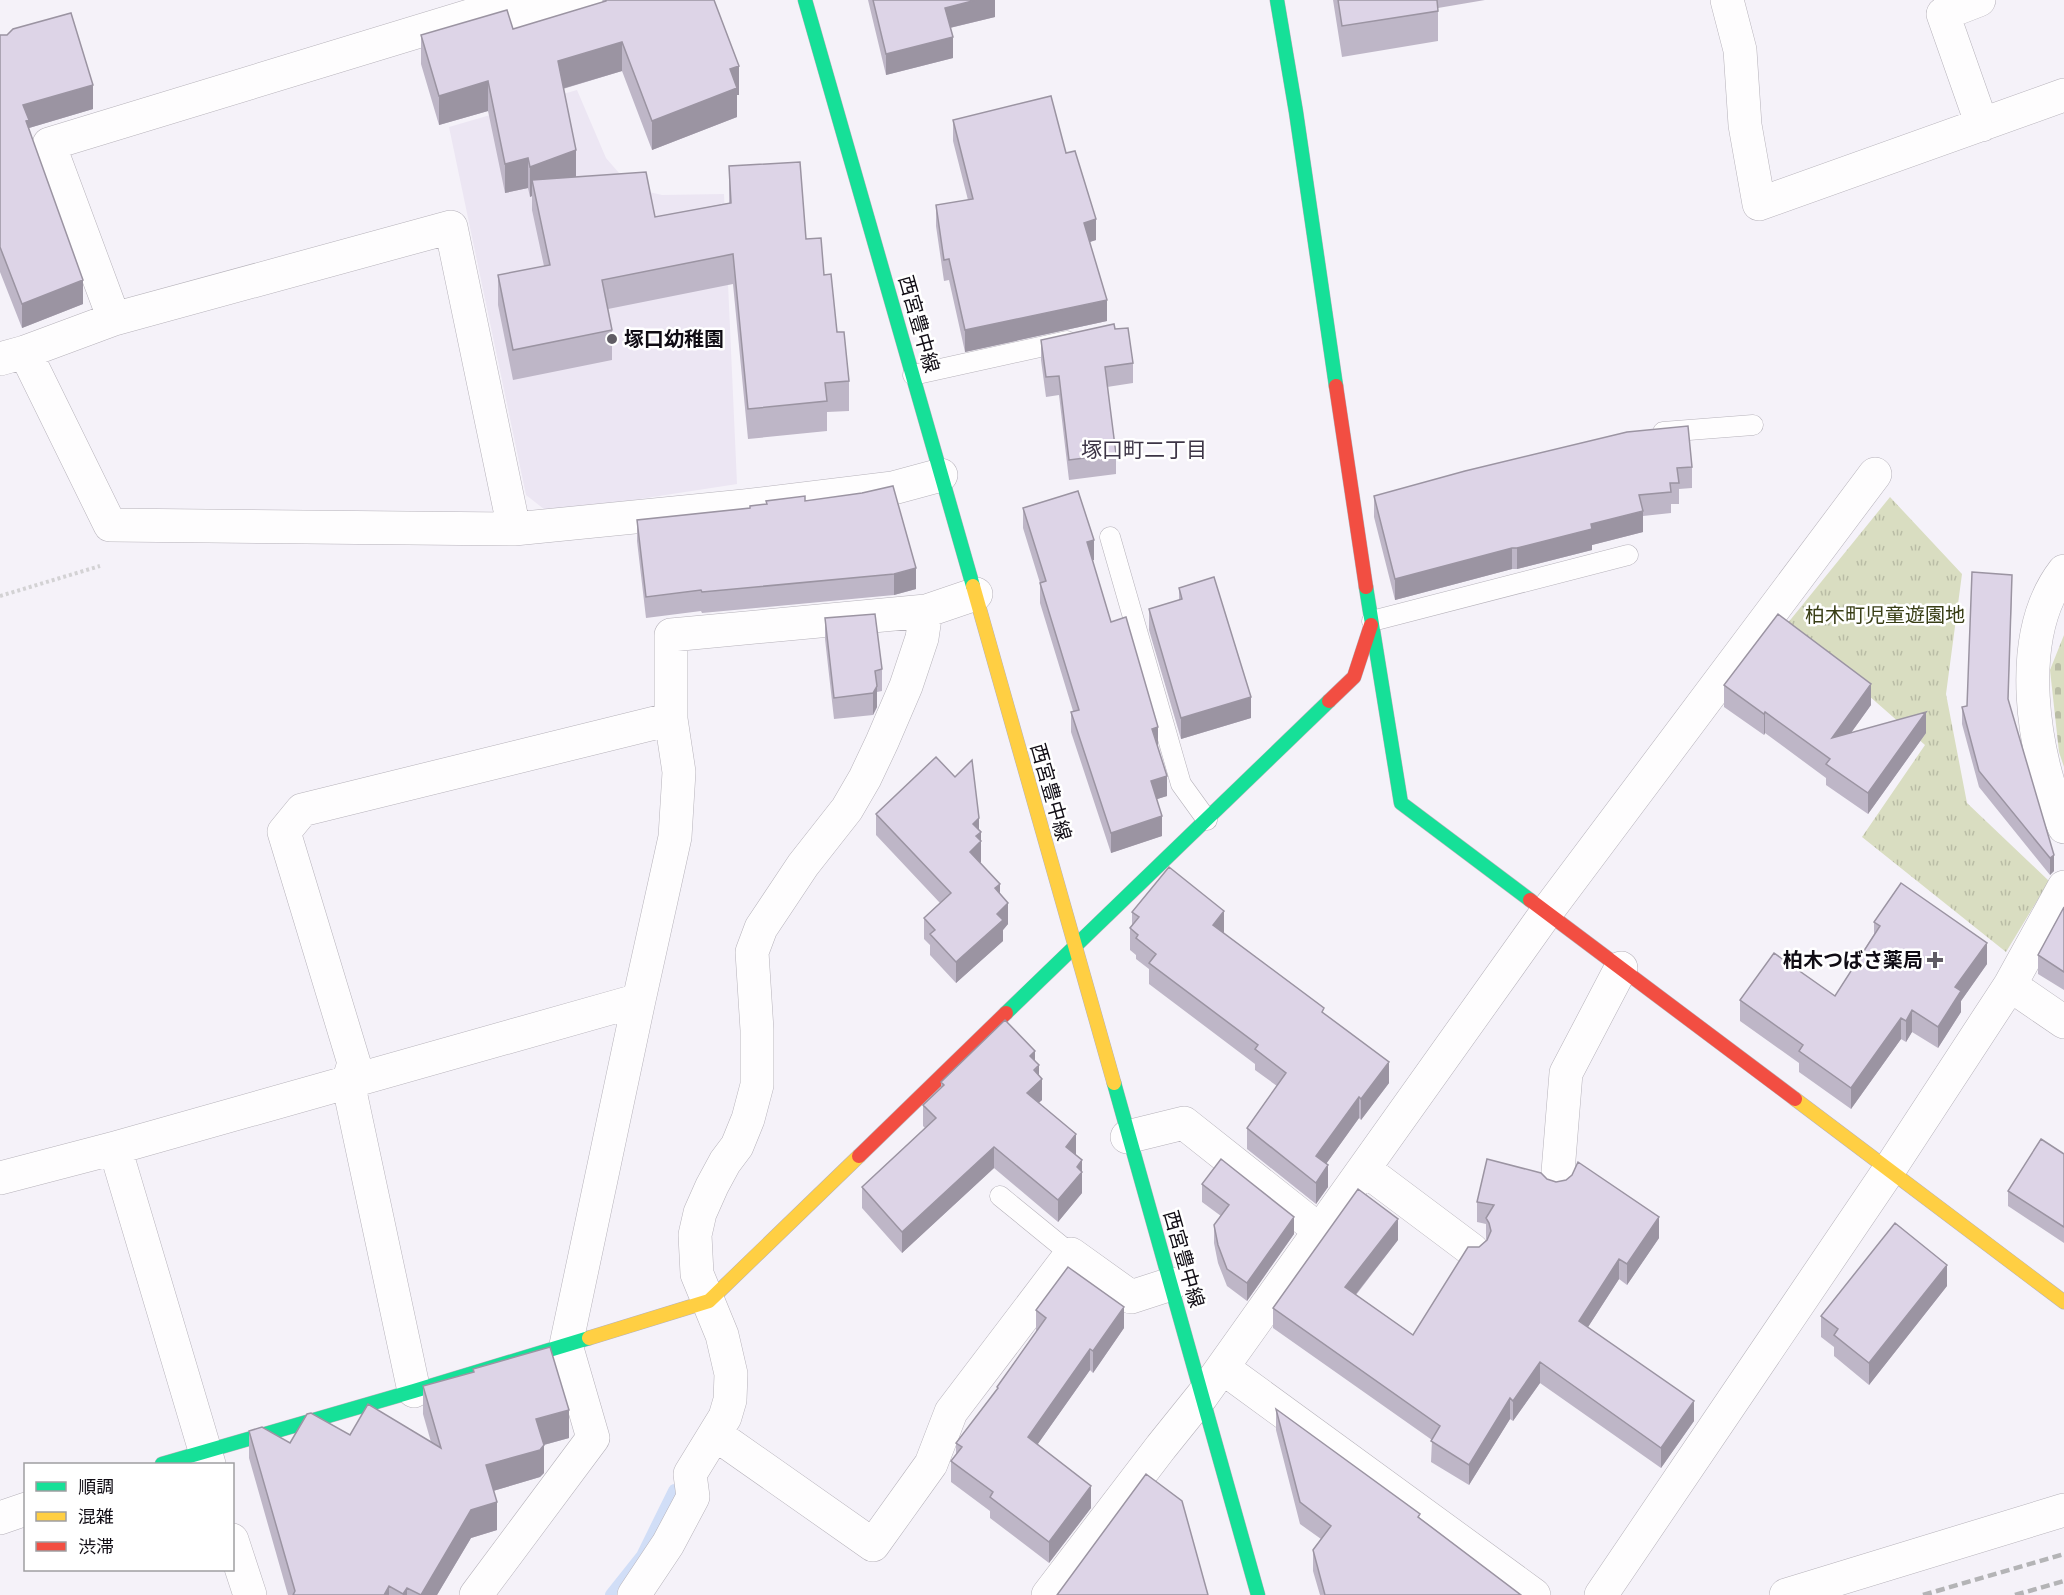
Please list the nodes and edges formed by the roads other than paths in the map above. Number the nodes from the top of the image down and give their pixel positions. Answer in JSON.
{"nodes":[{"id":1,"x":586,"y":0,"type":"edge"},
{"id":2,"x":805,"y":0,"type":"edge"},
{"id":3,"x":1277,"y":0,"type":"edge"},
{"id":4,"x":1727,"y":0,"type":"edge"},
{"id":5,"x":1979,"y":0,"type":"edge"},
{"id":6,"x":2064,"y":95,"type":"edge"},
{"id":7,"x":1982,"y":125,"type":"junction"},
{"id":8,"x":114,"y":319,"type":"junction"},
{"id":9,"x":1087,"y":337,"type":"edge"},
{"id":10,"x":13,"y":355,"type":"edge"},
{"id":11,"x":913,"y":375,"type":"junction"},
{"id":12,"x":1753,"y":425,"type":"dead end"},
{"id":13,"x":1643,"y":436,"type":"edge"},
{"id":14,"x":1875,"y":474,"type":"dead end"},
{"id":15,"x":941,"y":475,"type":"junction"},
{"id":16,"x":1376,"y":500,"type":"edge"},
{"id":17,"x":1353,"y":505,"type":"junction"},
{"id":18,"x":514,"y":529,"type":"junction"},
{"id":19,"x":1110,"y":537,"type":"dead end"},
{"id":20,"x":1628,"y":555,"type":"dead end"},
{"id":21,"x":2064,"y":572,"type":"edge"},
{"id":22,"x":976,"y":594,"type":"junction"},
{"id":23,"x":926,"y":611,"type":"junction"},
{"id":24,"x":1372,"y":621,"type":"junction"},
{"id":25,"x":671,"y":719,"type":"junction"},
{"id":26,"x":1207,"y":820,"type":"junction"},
{"id":27,"x":2064,"y":827,"type":"edge"},
{"id":28,"x":2064,"y":887,"type":"edge"},
{"id":29,"x":1546,"y":913,"type":"junction"},
{"id":30,"x":1075,"y":948,"type":"junction"},
{"id":31,"x":1621,"y":968,"type":"junction"},
{"id":32,"x":2010,"y":985,"type":"junction"},
{"id":33,"x":639,"y":1000,"type":"junction"},
{"id":34,"x":2064,"y":1022,"type":"edge"},
{"id":35,"x":348,"y":1082,"type":"junction"},
{"id":36,"x":1127,"y":1137,"type":"junction"},
{"id":37,"x":115,"y":1148,"type":"junction"},
{"id":38,"x":1364,"y":1169,"type":"junction"},
{"id":39,"x":1889,"y":1170,"type":"junction"},
{"id":40,"x":0,"y":1178,"type":"edge"},
{"id":41,"x":1557,"y":1184,"type":"edge"},
{"id":42,"x":1000,"y":1196,"type":"dead end"},
{"id":43,"x":1319,"y":1230,"type":"junction"},
{"id":44,"x":1472,"y":1250,"type":"edge"},
{"id":45,"x":1071,"y":1254,"type":"junction"},
{"id":46,"x":1171,"y":1284,"type":"junction"},
{"id":47,"x":708,"y":1301,"type":"junction"},
{"id":48,"x":2064,"y":1302,"type":"edge"},
{"id":49,"x":566,"y":1345,"type":"junction"},
{"id":50,"x":1223,"y":1368,"type":"junction"},
{"id":51,"x":414,"y":1391,"type":"junction"},
{"id":52,"x":1202,"y":1396,"type":"junction"},
{"id":53,"x":715,"y":1434,"type":"junction"},
{"id":54,"x":207,"y":1458,"type":"edge"},
{"id":55,"x":170,"y":1463,"type":"edge"},
{"id":56,"x":24,"y":1510,"type":"edge"},
{"id":57,"x":2064,"y":1510,"type":"edge"},
{"id":58,"x":0,"y":1518,"type":"edge"},
{"id":59,"x":234,"y":1546,"type":"edge"},
{"id":60,"x":250,"y":1595,"type":"edge"},
{"id":61,"x":476,"y":1595,"type":"edge"},
{"id":62,"x":634,"y":1595,"type":"edge"},
{"id":63,"x":1048,"y":1595,"type":"edge"},
{"id":64,"x":1258,"y":1595,"type":"edge"},
{"id":65,"x":1534,"y":1595,"type":"edge"},
{"id":66,"x":1601,"y":1595,"type":"edge"},
{"id":67,"x":1786,"y":1595,"type":"edge"}],
"edges":[{"from":1,"to":8,"type":"street"},
{"from":2,"to":11,"type":"street","name":"西宮豊中線"},
{"from":3,"to":17,"type":"street"},
{"from":4,"to":7,"type":"street"},
{"from":5,"to":7,"type":"street"},
{"from":6,"to":7,"type":"street"},
{"from":8,"to":10,"type":"street"},
{"from":8,"to":18,"type":"street"},
{"from":9,"to":11,"type":"lane"},
{"from":10,"to":18,"type":"street"},
{"from":11,"to":15,"type":"street","name":"西宮豊中線"},
{"from":12,"to":13,"type":"lane"},
{"from":14,"to":29,"type":"street"},
{"from":15,"to":18,"type":"street"},
{"from":15,"to":22,"type":"street","name":"西宮豊中線"},
{"from":16,"to":17,"type":"lane"},
{"from":17,"to":24,"type":"street"},
{"from":19,"to":26,"type":"lane"},
{"from":20,"to":24,"type":"lane"},
{"from":21,"to":27,"type":"street"},
{"from":22,"to":23,"type":"street"},
{"from":22,"to":30,"type":"street","name":"西宮豊中線"},
{"from":23,"to":25,"type":"street"},
{"from":23,"to":47,"type":"street"},
{"from":24,"to":26,"type":"street"},
{"from":24,"to":29,"type":"street"},
{"from":25,"to":33,"type":"street"},
{"from":25,"to":35,"type":"street"},
{"from":26,"to":30,"type":"street"},
{"from":28,"to":32,"type":"street"},
{"from":29,"to":31,"type":"street"},
{"from":29,"to":38,"type":"street"},
{"from":30,"to":36,"type":"street","name":"西宮豊中線"},
{"from":30,"to":47,"type":"street"},
{"from":31,"to":39,"type":"street"},
{"from":31,"to":41,"type":"street"},
{"from":32,"to":34,"type":"street"},
{"from":32,"to":39,"type":"street"},
{"from":33,"to":35,"type":"street"},
{"from":33,"to":49,"type":"street"},
{"from":35,"to":37,"type":"street"},
{"from":35,"to":51,"type":"street"},
{"from":36,"to":43,"type":"street"},
{"from":36,"to":46,"type":"street","name":"西宮豊中線"},
{"from":37,"to":40,"type":"street"},
{"from":37,"to":54,"type":"street"},
{"from":38,"to":43,"type":"street"},
{"from":38,"to":44,"type":"street"},
{"from":39,"to":48,"type":"street"},
{"from":39,"to":66,"type":"street"},
{"from":42,"to":45,"type":"lane"},
{"from":43,"to":50,"type":"street"},
{"from":45,"to":46,"type":"street"},
{"from":45,"to":53,"type":"street"},
{"from":46,"to":52,"type":"street","name":"西宮豊中線"},
{"from":47,"to":49,"type":"street"},
{"from":47,"to":53,"type":"street"},
{"from":49,"to":51,"type":"street"},
{"from":49,"to":61,"type":"street"},
{"from":50,"to":52,"type":"street"},
{"from":50,"to":65,"type":"street"},
{"from":51,"to":54,"type":"street"},
{"from":52,"to":63,"type":"street"},
{"from":52,"to":64,"type":"street","name":"西宮豊中線"},
{"from":53,"to":62,"type":"street"},
{"from":54,"to":55,"type":"street"},
{"from":56,"to":58,"type":"street"},
{"from":57,"to":67,"type":"street"},
{"from":59,"to":60,"type":"street"}]}
